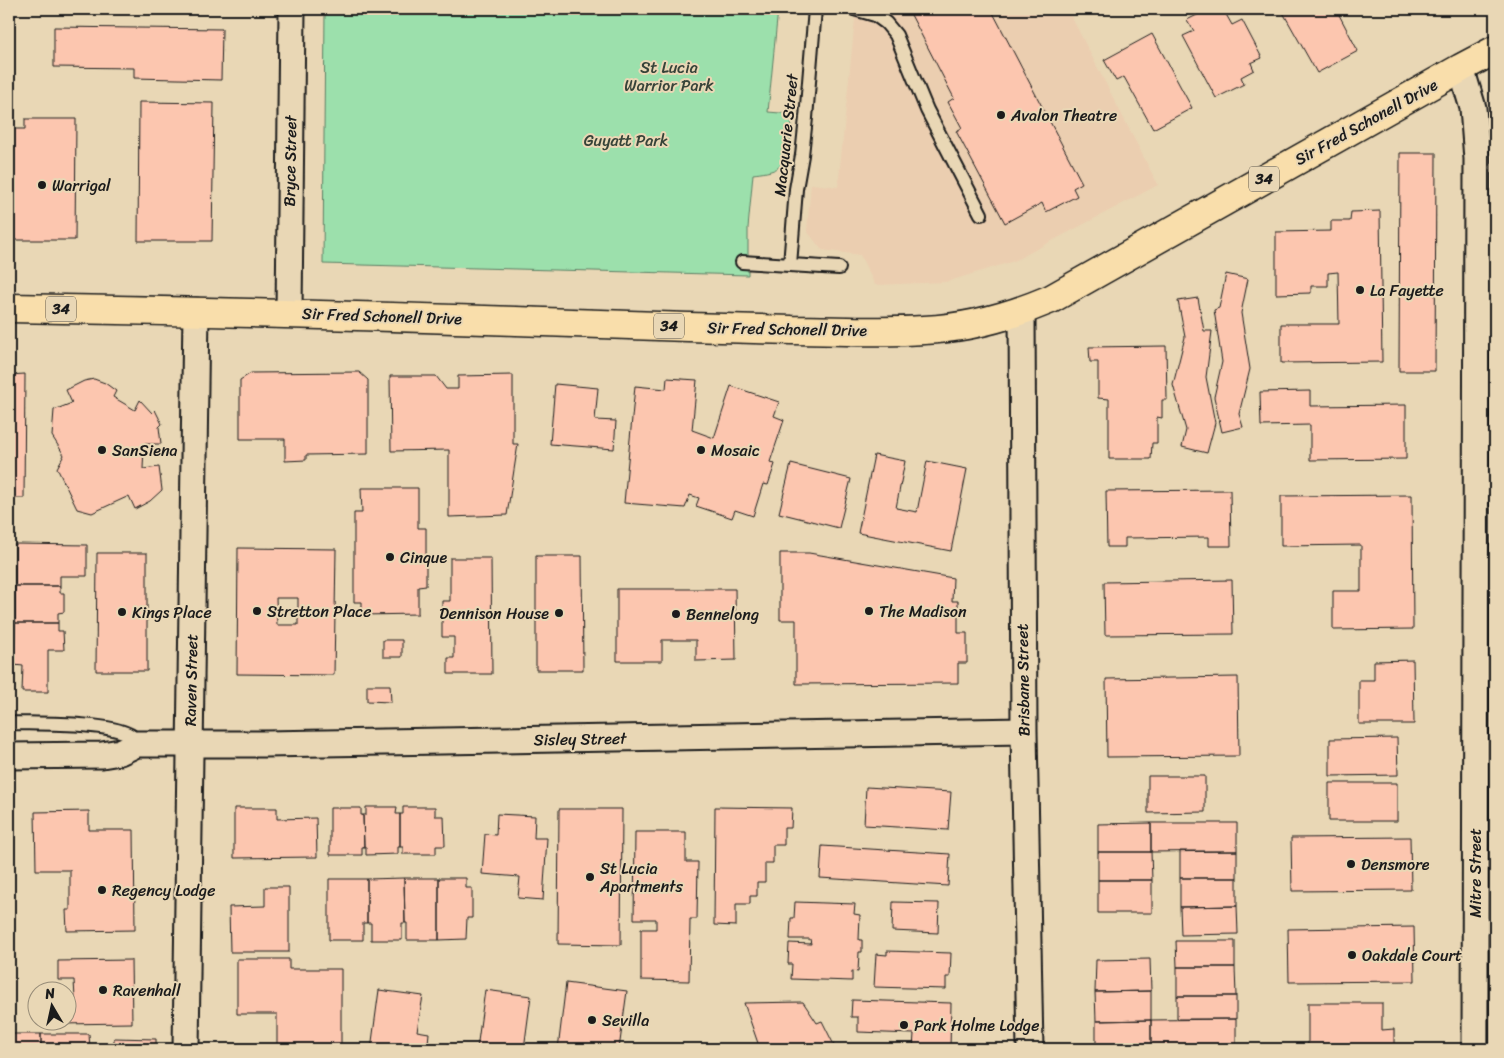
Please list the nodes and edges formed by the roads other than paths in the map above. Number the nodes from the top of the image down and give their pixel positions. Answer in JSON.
{"nodes":[{"id":1,"x":292,"y":9,"type":"edge"},
{"id":2,"x":815,"y":9,"type":"edge"},
{"id":3,"x":854,"y":9,"type":"edge"},
{"id":4,"x":1495,"y":50,"type":"edge"},
{"id":5,"x":1461,"y":68,"type":"junction"},
{"id":6,"x":981,"y":214,"type":"dead end"},
{"id":7,"x":742,"y":262,"type":"dead end"},
{"id":8,"x":790,"y":265,"type":"junction"},
{"id":9,"x":839,"y":268,"type":"dead end"},
{"id":10,"x":9,"y":308,"type":"edge"},
{"id":11,"x":196,"y":311,"type":"junction"},
{"id":12,"x":1022,"y":311,"type":"junction"},
{"id":13,"x":289,"y":313,"type":"junction"},
{"id":14,"x":9,"y":723,"type":"edge"},
{"id":15,"x":1024,"y":731,"type":"junction"},
{"id":16,"x":137,"y":744,"type":"junction"},
{"id":17,"x":190,"y":744,"type":"junction"},
{"id":18,"x":9,"y":756,"type":"edge"},
{"id":19,"x":186,"y":1049,"type":"edge"},
{"id":20,"x":1030,"y":1049,"type":"edge"},
{"id":21,"x":1474,"y":1049,"type":"edge"}],
"edges":[{"from":1,"to":13,"type":"street","name":"Bryce Street"},
{"from":2,"to":8,"type":"lane","name":"Macquarie Street"},
{"from":3,"to":6,"type":"lane"},
{"from":4,"to":5,"type":"main road","name":"Sir Fred Schonell Drive","number":"34"},
{"from":5,"to":12,"type":"main road","name":"Sir Fred Schonell Drive","number":"34"},
{"from":5,"to":21,"type":"street","name":"Mitre Street"},
{"from":7,"to":8,"type":"lane"},
{"from":8,"to":9,"type":"lane"},
{"from":10,"to":11,"type":"main road","name":"Sir Fred Schonell Drive","number":"34"},
{"from":11,"to":13,"type":"main road","name":"Sir Fred Schonell Drive","number":"34"},
{"from":11,"to":17,"type":"street","name":"Raven Street"},
{"from":12,"to":13,"type":"main road","name":"Sir Fred Schonell Drive","number":"34"},
{"from":12,"to":15,"type":"street","name":"Brisbane Street"},
{"from":14,"to":16,"type":"lane"},
{"from":15,"to":17,"type":"street","name":"Sisley Street"},
{"from":15,"to":20,"type":"street","name":"Brisbane Street"},
{"from":16,"to":17,"type":"street","name":"Sisley Street"},
{"from":16,"to":18,"type":"street","name":"Sisley Street"},
{"from":17,"to":19,"type":"street","name":"Raven Street"}]}
